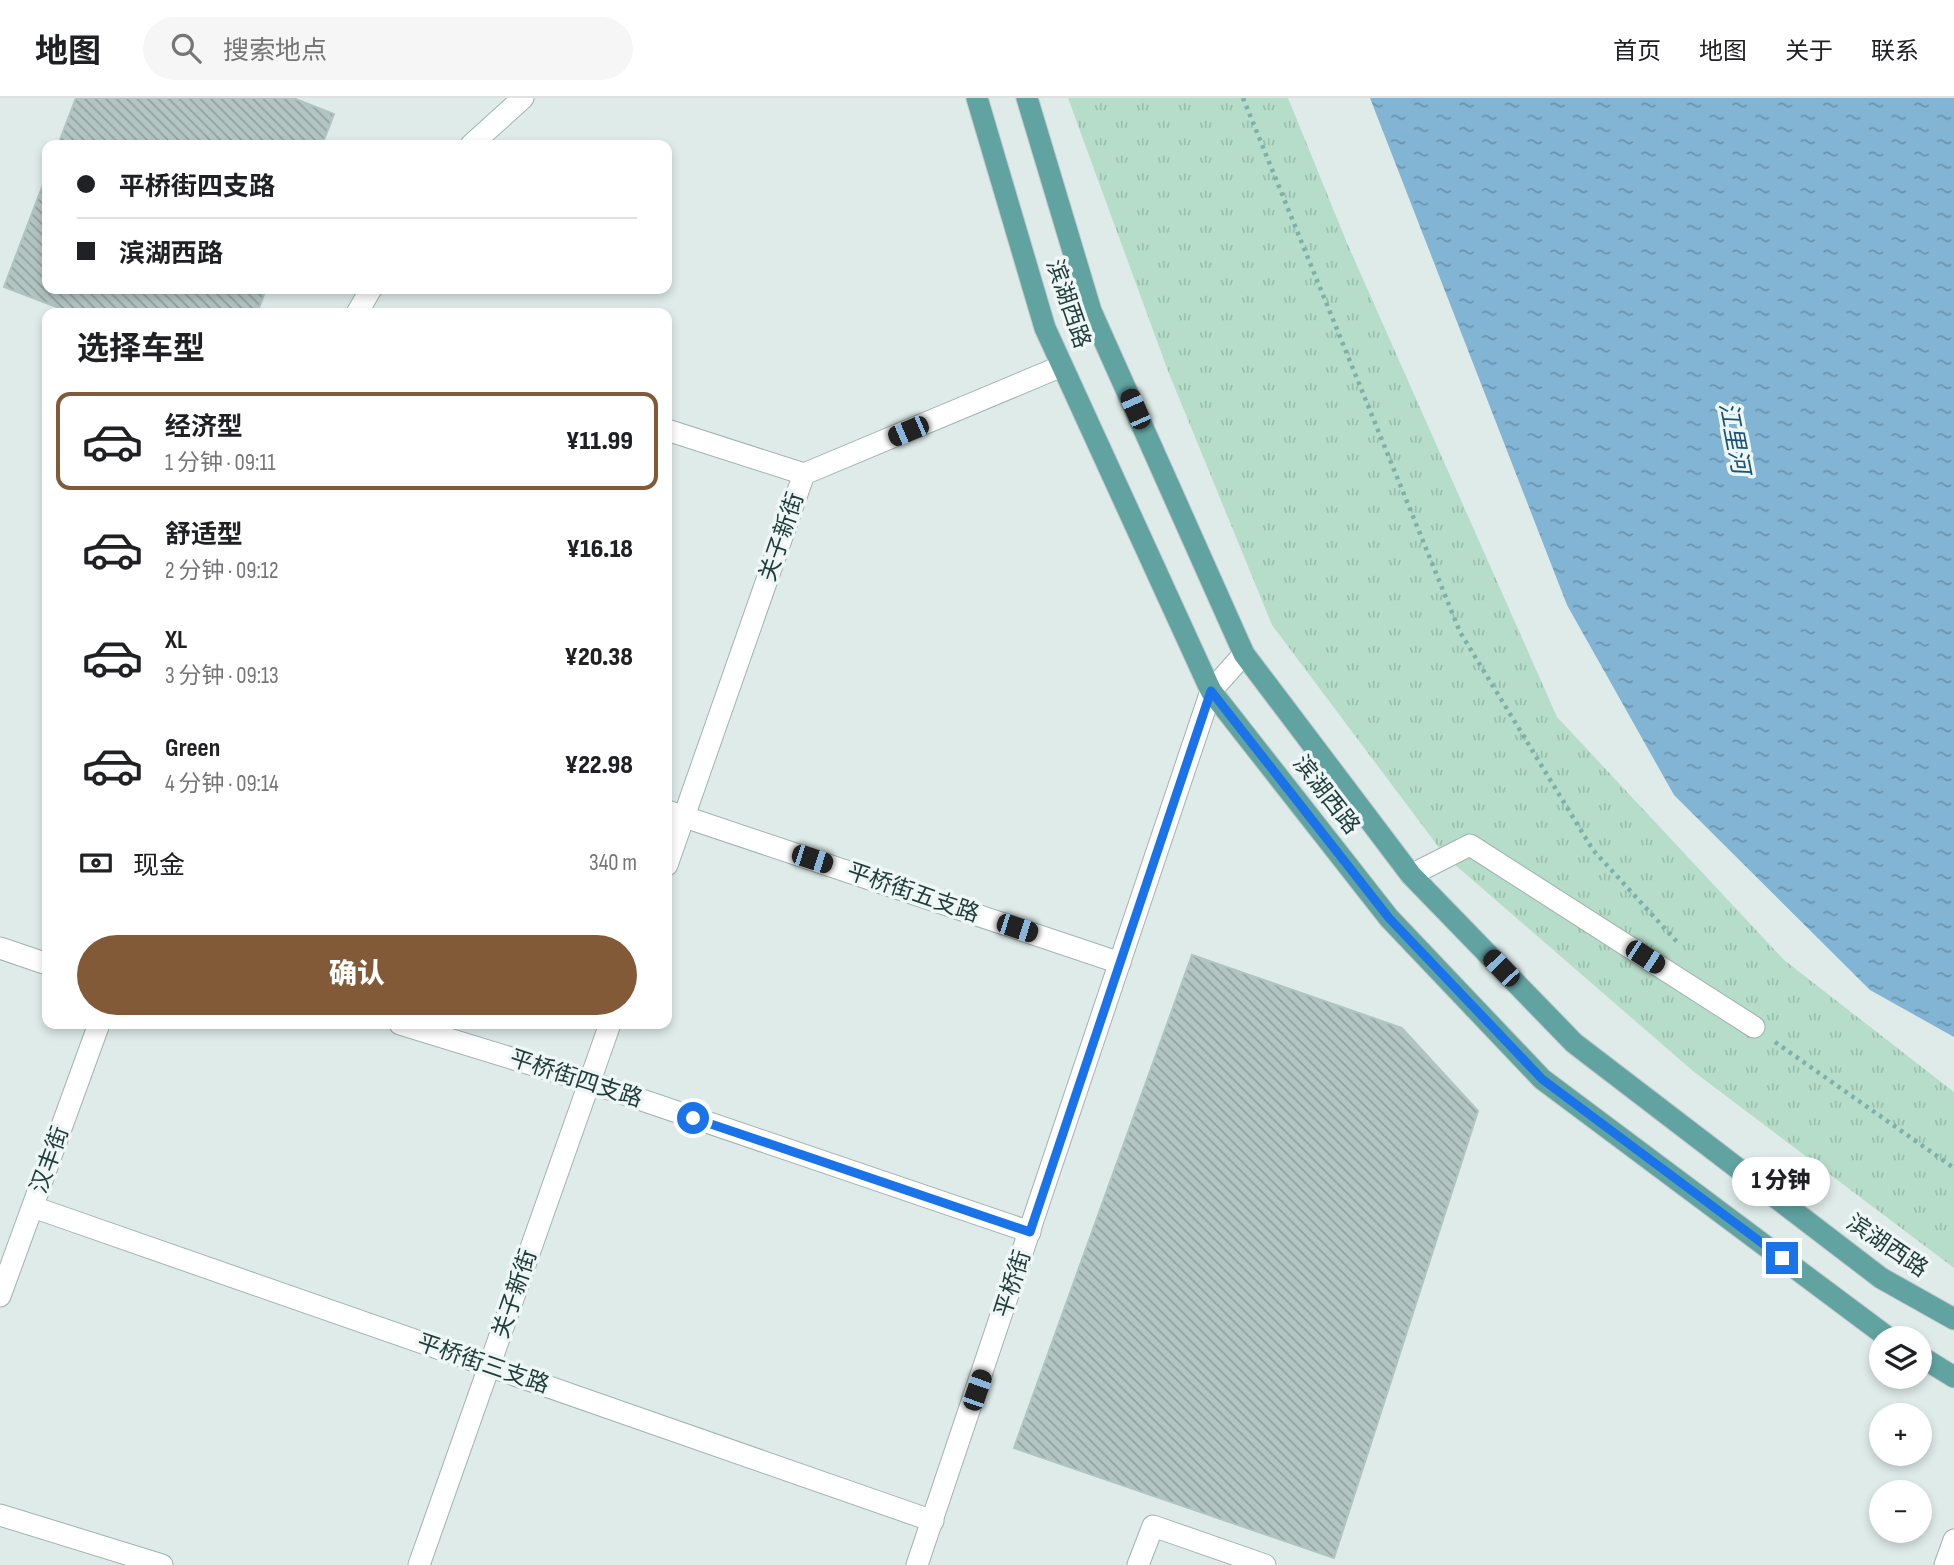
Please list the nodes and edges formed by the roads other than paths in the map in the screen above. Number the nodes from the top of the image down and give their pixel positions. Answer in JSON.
{"nodes":[{"id":1,"x":523,"y":98,"type":"edge"},
{"id":2,"x":977,"y":98,"type":"edge"},
{"id":3,"x":1027,"y":98,"type":"edge"},
{"id":4,"x":477,"y":140,"type":"edge"},
{"id":5,"x":1062,"y":366,"type":"junction"},
{"id":6,"x":672,"y":432,"type":"edge"},
{"id":7,"x":804,"y":474,"type":"junction"},
{"id":8,"x":1244,"y":654,"type":"junction"},
{"id":9,"x":1211,"y":691,"type":"junction"},
{"id":10,"x":675,"y":814,"type":"edge"},
{"id":11,"x":672,"y":833,"type":"edge"},
{"id":12,"x":1411,"y":875,"type":"junction"},
{"id":13,"x":0,"y":948,"type":"edge"},
{"id":14,"x":42,"y":962,"type":"edge"},
{"id":15,"x":1120,"y":962,"type":"junction"},
{"id":16,"x":1754,"y":1027,"type":"road end"},
{"id":17,"x":97,"y":1029,"type":"edge"},
{"id":18,"x":416,"y":1029,"type":"edge"},
{"id":19,"x":608,"y":1029,"type":"edge"},
{"id":20,"x":589,"y":1082,"type":"junction"},
{"id":21,"x":33,"y":1207,"type":"junction"},
{"id":22,"x":1030,"y":1232,"type":"junction"},
{"id":23,"x":0,"y":1296,"type":"edge"},
{"id":24,"x":1954,"y":1320,"type":"edge"},
{"id":25,"x":1873,"y":1326,"type":"edge"},
{"id":26,"x":1932,"y":1363,"type":"edge"},
{"id":27,"x":489,"y":1366,"type":"junction"},
{"id":28,"x":1954,"y":1377,"type":"edge"},
{"id":29,"x":0,"y":1515,"type":"edge"},
{"id":30,"x":933,"y":1521,"type":"junction"},
{"id":31,"x":1954,"y":1540,"type":"edge"},
{"id":32,"x":162,"y":1565,"type":"edge"},
{"id":33,"x":419,"y":1565,"type":"edge"},
{"id":34,"x":918,"y":1565,"type":"edge"},
{"id":35,"x":1138,"y":1565,"type":"edge"},
{"id":36,"x":1265,"y":1565,"type":"edge"},
{"id":37,"x":1945,"y":1565,"type":"edge"}],
"edges":[{"from":1,"to":4,"type":"street"},
{"from":2,"to":5,"type":"main road","name":"滨湖西路"},
{"from":3,"to":8,"type":"main road","name":"滨湖西路"},
{"from":5,"to":7,"type":"street","name":"关子新街"},
{"from":5,"to":9,"type":"main road","name":"滨湖西路"},
{"from":6,"to":7,"type":"street"},
{"from":7,"to":10,"type":"street","name":"关子新街"},
{"from":8,"to":9,"type":"street","name":"平桥街"},
{"from":8,"to":12,"type":"main road","name":"滨湖西路"},
{"from":9,"to":15,"type":"street","name":"平桥街"},
{"from":9,"to":25,"type":"main road","name":"滨湖西路"},
{"from":10,"to":11,"type":"street","name":"关子新街"},
{"from":10,"to":15,"type":"street","name":"平桥街五支路"},
{"from":12,"to":16,"type":"street"},
{"from":12,"to":24,"type":"main road","name":"滨湖西路"},
{"from":13,"to":14,"type":"street"},
{"from":15,"to":22,"type":"street","name":"平桥街"},
{"from":17,"to":21,"type":"street","name":"汉丰街"},
{"from":18,"to":20,"type":"street","name":"平桥街四支路"},
{"from":19,"to":20,"type":"street","name":"关子新街"},
{"from":20,"to":22,"type":"street","name":"平桥街四支路"},
{"from":20,"to":27,"type":"street","name":"关子新街"},
{"from":21,"to":23,"type":"street","name":"汉丰街"},
{"from":21,"to":27,"type":"street","name":"平桥街三支路"},
{"from":22,"to":30,"type":"street","name":"平桥街"},
{"from":26,"to":28,"type":"main road"},
{"from":27,"to":30,"type":"street","name":"平桥街三支路"},
{"from":27,"to":33,"type":"street","name":"关子新街"},
{"from":29,"to":32,"type":"street"},
{"from":30,"to":34,"type":"street","name":"平桥街"},
{"from":31,"to":37,"type":"street"},
{"from":35,"to":36,"type":"street"}]}
